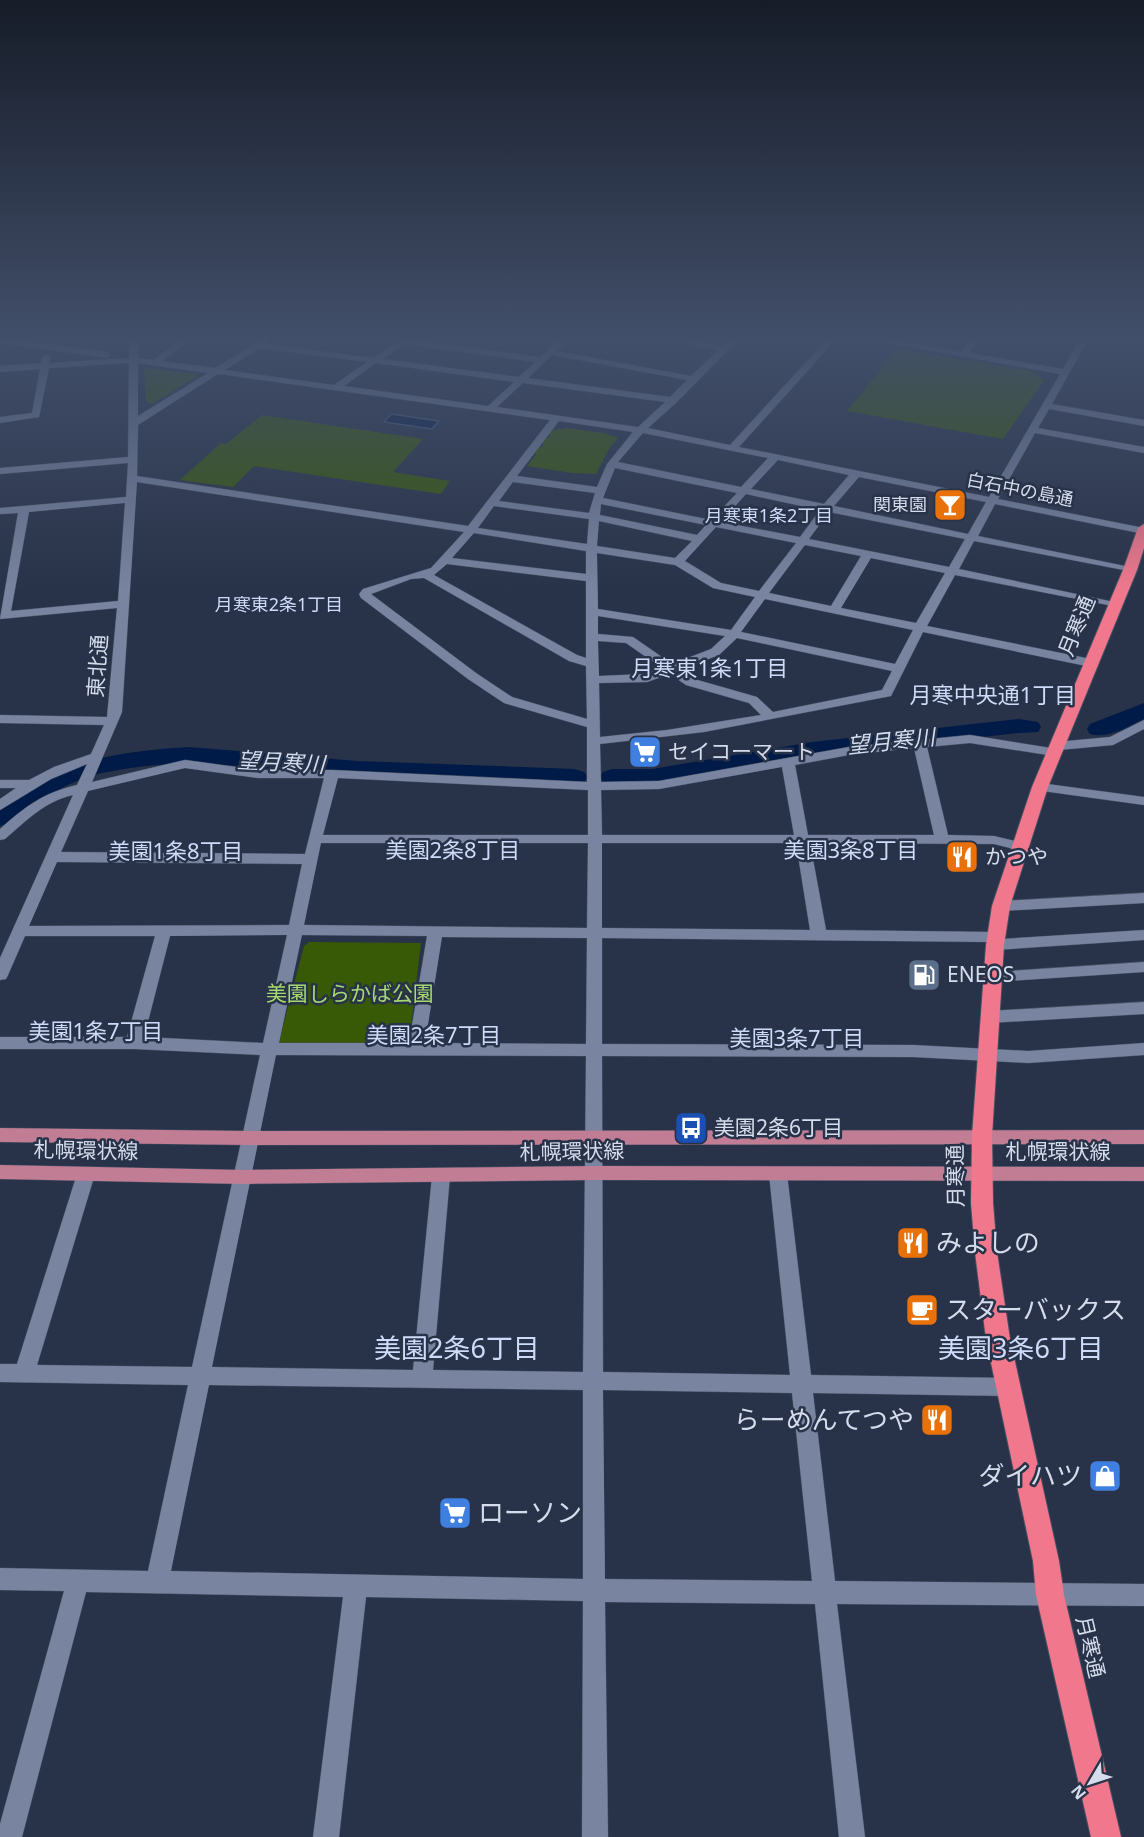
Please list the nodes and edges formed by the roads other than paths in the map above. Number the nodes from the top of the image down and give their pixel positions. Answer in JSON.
{"nodes":[{"id":1,"x":554,"y":422,"type":"edge"},
{"id":2,"x":583,"y":422,"type":"edge"},
{"id":3,"x":651,"y":422,"type":"edge"},
{"id":4,"x":757,"y":422,"type":"edge"},
{"id":5,"x":1037,"y":422,"type":"edge"},
{"id":6,"x":134,"y":423,"type":"edge"},
{"id":7,"x":642,"y":430,"type":"junction"},
{"id":8,"x":1033,"y":430,"type":"junction"},
{"id":9,"x":734,"y":447,"type":"junction"},
{"id":10,"x":1144,"y":450,"type":"edge"},
{"id":11,"x":776,"y":456,"type":"junction"},
{"id":12,"x":133,"y":460,"type":"junction"},
{"id":13,"x":612,"y":464,"type":"junction"},
{"id":14,"x":0,"y":471,"type":"edge"},
{"id":15,"x":857,"y":472,"type":"junction"},
{"id":16,"x":509,"y":478,"type":"junction"},
{"id":17,"x":132,"y":479,"type":"junction"},
{"id":18,"x":742,"y":492,"type":"junction"},
{"id":19,"x":130,"y":500,"type":"junction"},
{"id":20,"x":991,"y":501,"type":"junction"},
{"id":21,"x":598,"y":502,"type":"junction"},
{"id":22,"x":492,"y":503,"type":"junction"},
{"id":23,"x":24,"y":509,"type":"junction"},
{"id":24,"x":826,"y":509,"type":"junction"},
{"id":25,"x":0,"y":511,"type":"edge"},
{"id":26,"x":714,"y":523,"type":"junction"},
{"id":27,"x":1144,"y":530,"type":"edge"},
{"id":28,"x":470,"y":531,"type":"junction"},
{"id":29,"x":972,"y":538,"type":"junction"},
{"id":30,"x":699,"y":539,"type":"junction"},
{"id":31,"x":802,"y":541,"type":"junction"},
{"id":32,"x":591,"y":550,"type":"junction"},
{"id":33,"x":868,"y":554,"type":"junction"},
{"id":34,"x":444,"y":560,"type":"junction"},
{"id":35,"x":678,"y":562,"type":"junction"},
{"id":36,"x":1130,"y":570,"type":"junction"},
{"id":37,"x":954,"y":571,"type":"junction"},
{"id":38,"x":426,"y":574,"type":"junction"},
{"id":39,"x":591,"y":578,"type":"junction"},
{"id":40,"x":761,"y":595,"type":"junction"},
{"id":41,"x":123,"y":604,"type":"junction"},
{"id":42,"x":1114,"y":606,"type":"junction"},
{"id":43,"x":834,"y":611,"type":"junction"},
{"id":44,"x":592,"y":612,"type":"junction"},
{"id":45,"x":3,"y":616,"type":"edge"},
{"id":46,"x":920,"y":627,"type":"junction"},
{"id":47,"x":733,"y":634,"type":"junction"},
{"id":48,"x":592,"y":637,"type":"junction"},
{"id":49,"x":1091,"y":663,"type":"junction"},
{"id":50,"x":900,"y":669,"type":"junction"},
{"id":51,"x":670,"y":670,"type":"junction"},
{"id":52,"x":592,"y":672,"type":"junction"},
{"id":53,"x":770,"y":716,"type":"junction"},
{"id":54,"x":0,"y":719,"type":"edge"},
{"id":55,"x":112,"y":721,"type":"junction"},
{"id":56,"x":1144,"y":724,"type":"edge"},
{"id":57,"x":594,"y":734,"type":"junction"},
{"id":58,"x":920,"y":744,"type":"junction"},
{"id":59,"x":1055,"y":749,"type":"junction"},
{"id":60,"x":96,"y":757,"type":"junction"},
{"id":61,"x":788,"y":761,"type":"junction"},
{"id":62,"x":333,"y":774,"type":"junction"},
{"id":63,"x":0,"y":784,"type":"edge"},
{"id":64,"x":30,"y":784,"type":"junction"},
{"id":65,"x":85,"y":784,"type":"junction"},
{"id":66,"x":595,"y":786,"type":"junction"},
{"id":67,"x":1040,"y":787,"type":"junction"},
{"id":68,"x":1144,"y":801,"type":"edge"},
{"id":69,"x":0,"y":806,"type":"edge"},
{"id":70,"x":0,"y":836,"type":"edge"},
{"id":71,"x":803,"y":837,"type":"junction"},
{"id":72,"x":595,"y":838,"type":"junction"},
{"id":73,"x":942,"y":838,"type":"junction"},
{"id":74,"x":315,"y":839,"type":"junction"},
{"id":75,"x":1022,"y":847,"type":"junction"},
{"id":76,"x":53,"y":857,"type":"junction"},
{"id":77,"x":312,"y":859,"type":"junction"},
{"id":78,"x":1144,"y":898,"type":"edge"},
{"id":79,"x":1001,"y":906,"type":"junction"},
{"id":80,"x":296,"y":930,"type":"junction"},
{"id":81,"x":19,"y":931,"type":"junction"},
{"id":82,"x":164,"y":931,"type":"junction"},
{"id":83,"x":435,"y":931,"type":"junction"},
{"id":84,"x":594,"y":934,"type":"junction"},
{"id":85,"x":819,"y":936,"type":"junction"},
{"id":86,"x":1144,"y":936,"type":"edge"},
{"id":87,"x":995,"y":941,"type":"junction"},
{"id":88,"x":1144,"y":967,"type":"edge"},
{"id":89,"x":0,"y":975,"type":"edge"},
{"id":90,"x":992,"y":978,"type":"junction"},
{"id":91,"x":1144,"y":1008,"type":"edge"},
{"id":92,"x":989,"y":1017,"type":"junction"},
{"id":93,"x":0,"y":1043,"type":"edge"},
{"id":94,"x":134,"y":1044,"type":"junction"},
{"id":95,"x":416,"y":1048,"type":"junction"},
{"id":96,"x":270,"y":1049,"type":"junction"},
{"id":97,"x":1144,"y":1049,"type":"edge"},
{"id":98,"x":595,"y":1050,"type":"junction"},
{"id":99,"x":987,"y":1055,"type":"junction"},
{"id":100,"x":0,"y":1135,"type":"edge"},
{"id":101,"x":982,"y":1136,"type":"junction"},
{"id":102,"x":1144,"y":1137,"type":"edge"},
{"id":103,"x":250,"y":1138,"type":"junction"},
{"id":104,"x":596,"y":1138,"type":"junction"},
{"id":105,"x":0,"y":1172,"type":"edge"},
{"id":106,"x":594,"y":1173,"type":"junction"},
{"id":107,"x":86,"y":1174,"type":"junction"},
{"id":108,"x":778,"y":1174,"type":"junction"},
{"id":109,"x":982,"y":1174,"type":"junction"},
{"id":110,"x":1144,"y":1174,"type":"edge"},
{"id":111,"x":441,"y":1176,"type":"junction"},
{"id":112,"x":243,"y":1177,"type":"junction"},
{"id":113,"x":0,"y":1373,"type":"edge"},
{"id":114,"x":24,"y":1373,"type":"junction"},
{"id":115,"x":200,"y":1375,"type":"junction"},
{"id":116,"x":422,"y":1380,"type":"junction"},
{"id":117,"x":593,"y":1381,"type":"junction"},
{"id":118,"x":802,"y":1385,"type":"junction"},
{"id":119,"x":1008,"y":1387,"type":"junction"},
{"id":120,"x":0,"y":1579,"type":"edge"},
{"id":121,"x":78,"y":1581,"type":"junction"},
{"id":122,"x":157,"y":1583,"type":"junction"},
{"id":123,"x":356,"y":1585,"type":"junction"},
{"id":124,"x":594,"y":1589,"type":"junction"},
{"id":125,"x":824,"y":1593,"type":"junction"},
{"id":126,"x":1050,"y":1595,"type":"junction"},
{"id":127,"x":1144,"y":1595,"type":"edge"},
{"id":128,"x":9,"y":1837,"type":"edge"},
{"id":129,"x":326,"y":1837,"type":"edge"},
{"id":130,"x":594,"y":1837,"type":"edge"},
{"id":131,"x":852,"y":1837,"type":"edge"},
{"id":132,"x":1106,"y":1837,"type":"edge"}],
"edges":[{"from":1,"to":16,"type":"street"},
{"from":2,"to":7,"type":"street","name":"白石中の島通"},
{"from":3,"to":7,"type":"street"},
{"from":4,"to":9,"type":"street"},
{"from":5,"to":8,"type":"street"},
{"from":6,"to":12,"type":"street","name":"東北通"},
{"from":7,"to":9,"type":"street","name":"白石中の島通"},
{"from":7,"to":13,"type":"street"},
{"from":8,"to":10,"type":"street"},
{"from":8,"to":20,"type":"street"},
{"from":9,"to":11,"type":"street","name":"白石中の島通"},
{"from":11,"to":15,"type":"street","name":"白石中の島通"},
{"from":11,"to":18,"type":"street"},
{"from":12,"to":14,"type":"street"},
{"from":12,"to":17,"type":"street","name":"東北通"},
{"from":13,"to":18,"type":"street"},
{"from":13,"to":21,"type":"street"},
{"from":15,"to":20,"type":"street","name":"白石中の島通"},
{"from":15,"to":24,"type":"street"},
{"from":16,"to":21,"type":"street"},
{"from":16,"to":22,"type":"street"},
{"from":17,"to":19,"type":"street","name":"東北通"},
{"from":17,"to":28,"type":"street"},
{"from":18,"to":24,"type":"street"},
{"from":18,"to":26,"type":"street"},
{"from":19,"to":23,"type":"street"},
{"from":19,"to":41,"type":"street","name":"東北通"},
{"from":20,"to":27,"type":"street","name":"白石中の島通"},
{"from":20,"to":29,"type":"street"},
{"from":21,"to":22,"type":"street"},
{"from":21,"to":26,"type":"street"},
{"from":21,"to":30,"type":"street"},
{"from":21,"to":32,"type":"street"},
{"from":22,"to":28,"type":"street"},
{"from":23,"to":25,"type":"street"},
{"from":23,"to":45,"type":"street"},
{"from":24,"to":29,"type":"street"},
{"from":24,"to":31,"type":"street"},
{"from":26,"to":30,"type":"street"},
{"from":26,"to":31,"type":"street"},
{"from":27,"to":36,"type":"highway","name":"月寒通"},
{"from":28,"to":32,"type":"street"},
{"from":28,"to":34,"type":"street"},
{"from":29,"to":36,"type":"street"},
{"from":29,"to":37,"type":"street"},
{"from":30,"to":35,"type":"street"},
{"from":31,"to":33,"type":"street"},
{"from":31,"to":40,"type":"street"},
{"from":32,"to":35,"type":"street"},
{"from":32,"to":39,"type":"street"},
{"from":33,"to":37,"type":"street"},
{"from":33,"to":43,"type":"street"},
{"from":34,"to":38,"type":"street"},
{"from":34,"to":39,"type":"street"},
{"from":35,"to":40,"type":"street"},
{"from":36,"to":42,"type":"highway","name":"月寒通"},
{"from":37,"to":42,"type":"street"},
{"from":37,"to":46,"type":"street"},
{"from":38,"to":52,"type":"street"},
{"from":38,"to":57,"type":"street"},
{"from":39,"to":44,"type":"street"},
{"from":40,"to":43,"type":"street"},
{"from":40,"to":47,"type":"street"},
{"from":41,"to":45,"type":"street"},
{"from":41,"to":55,"type":"street","name":"東北通"},
{"from":42,"to":49,"type":"highway","name":"月寒通"},
{"from":43,"to":46,"type":"street"},
{"from":44,"to":47,"type":"street"},
{"from":44,"to":48,"type":"street"},
{"from":46,"to":49,"type":"street"},
{"from":46,"to":50,"type":"street"},
{"from":47,"to":50,"type":"street"},
{"from":47,"to":51,"type":"street"},
{"from":48,"to":51,"type":"street"},
{"from":48,"to":52,"type":"street"},
{"from":49,"to":59,"type":"highway","name":"月寒通"},
{"from":50,"to":53,"type":"street"},
{"from":51,"to":52,"type":"street"},
{"from":51,"to":53,"type":"street"},
{"from":52,"to":57,"type":"street"},
{"from":53,"to":57,"type":"street"},
{"from":54,"to":55,"type":"street"},
{"from":55,"to":60,"type":"street","name":"東北通"},
{"from":56,"to":59,"type":"street"},
{"from":57,"to":66,"type":"street"},
{"from":58,"to":59,"type":"street"},
{"from":58,"to":61,"type":"street"},
{"from":58,"to":73,"type":"street"},
{"from":59,"to":67,"type":"highway","name":"月寒通"},
{"from":60,"to":64,"type":"street"},
{"from":60,"to":65,"type":"street","name":"東北通"},
{"from":61,"to":66,"type":"street"},
{"from":61,"to":71,"type":"street"},
{"from":62,"to":65,"type":"street"},
{"from":62,"to":66,"type":"street"},
{"from":62,"to":74,"type":"street"},
{"from":63,"to":64,"type":"street"},
{"from":64,"to":69,"type":"street"},
{"from":65,"to":70,"type":"street"},
{"from":65,"to":76,"type":"street","name":"東北通"},
{"from":66,"to":72,"type":"street"},
{"from":67,"to":68,"type":"street"},
{"from":67,"to":75,"type":"highway","name":"月寒通"},
{"from":71,"to":72,"type":"street"},
{"from":71,"to":73,"type":"street"},
{"from":71,"to":85,"type":"street"},
{"from":72,"to":74,"type":"street"},
{"from":72,"to":84,"type":"street"},
{"from":73,"to":75,"type":"street"},
{"from":74,"to":77,"type":"street"},
{"from":75,"to":79,"type":"highway","name":"月寒通"},
{"from":76,"to":77,"type":"street"},
{"from":76,"to":81,"type":"street","name":"東北通"},
{"from":77,"to":80,"type":"street"},
{"from":78,"to":79,"type":"street"},
{"from":79,"to":87,"type":"highway","name":"月寒通"},
{"from":80,"to":82,"type":"street"},
{"from":80,"to":83,"type":"street"},
{"from":80,"to":96,"type":"street"},
{"from":81,"to":82,"type":"street"},
{"from":81,"to":89,"type":"street","name":"東北通"},
{"from":82,"to":94,"type":"street"},
{"from":83,"to":84,"type":"street"},
{"from":83,"to":95,"type":"street"},
{"from":84,"to":85,"type":"street"},
{"from":84,"to":98,"type":"street"},
{"from":85,"to":87,"type":"street"},
{"from":86,"to":87,"type":"street"},
{"from":87,"to":90,"type":"highway","name":"月寒通"},
{"from":88,"to":90,"type":"street"},
{"from":90,"to":92,"type":"highway","name":"月寒通"},
{"from":91,"to":92,"type":"street"},
{"from":92,"to":99,"type":"highway","name":"月寒通"},
{"from":93,"to":94,"type":"street"},
{"from":94,"to":96,"type":"street"},
{"from":95,"to":96,"type":"street"},
{"from":95,"to":98,"type":"street"},
{"from":96,"to":103,"type":"street"},
{"from":97,"to":99,"type":"street"},
{"from":98,"to":99,"type":"street"},
{"from":98,"to":104,"type":"street"},
{"from":99,"to":101,"type":"highway","name":"月寒通"},
{"from":100,"to":103,"type":"main road","name":"札幌環状線"},
{"from":101,"to":102,"type":"main road","name":"札幌環状線"},
{"from":101,"to":104,"type":"main road","name":"札幌環状線"},
{"from":101,"to":109,"type":"highway","name":"月寒通"},
{"from":103,"to":104,"type":"main road","name":"札幌環状線"},
{"from":103,"to":112,"type":"street"},
{"from":104,"to":106,"type":"street"},
{"from":105,"to":107,"type":"main road","name":"札幌環状線"},
{"from":106,"to":108,"type":"main road","name":"札幌環状線"},
{"from":106,"to":111,"type":"main road","name":"札幌環状線"},
{"from":106,"to":117,"type":"street"},
{"from":107,"to":112,"type":"main road","name":"札幌環状線"},
{"from":107,"to":114,"type":"street"},
{"from":108,"to":109,"type":"main road","name":"札幌環状線"},
{"from":108,"to":118,"type":"street"},
{"from":109,"to":110,"type":"main road","name":"札幌環状線"},
{"from":109,"to":119,"type":"highway","name":"月寒通"},
{"from":111,"to":112,"type":"main road","name":"札幌環状線"},
{"from":111,"to":116,"type":"street"},
{"from":112,"to":115,"type":"street"},
{"from":113,"to":114,"type":"street"},
{"from":114,"to":115,"type":"street"},
{"from":115,"to":116,"type":"street"},
{"from":115,"to":122,"type":"street"},
{"from":116,"to":117,"type":"street"},
{"from":117,"to":118,"type":"street"},
{"from":117,"to":124,"type":"street"},
{"from":118,"to":119,"type":"street"},
{"from":118,"to":125,"type":"street"},
{"from":119,"to":126,"type":"highway","name":"月寒通"},
{"from":120,"to":121,"type":"street"},
{"from":121,"to":122,"type":"street"},
{"from":121,"to":128,"type":"street"},
{"from":122,"to":123,"type":"street"},
{"from":123,"to":124,"type":"street"},
{"from":123,"to":129,"type":"street"},
{"from":124,"to":125,"type":"street"},
{"from":124,"to":130,"type":"street"},
{"from":125,"to":126,"type":"street"},
{"from":125,"to":131,"type":"street"},
{"from":126,"to":127,"type":"street"},
{"from":126,"to":132,"type":"highway","name":"月寒通"}]}
